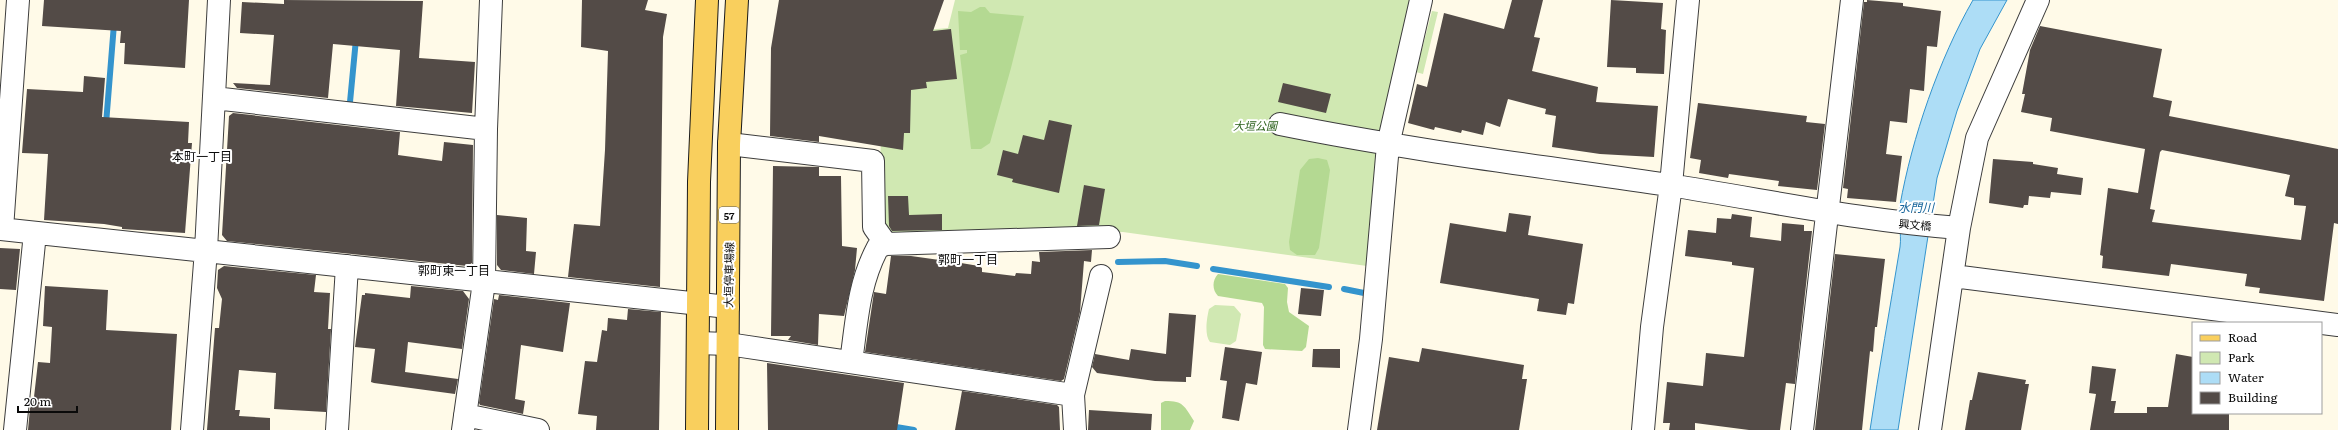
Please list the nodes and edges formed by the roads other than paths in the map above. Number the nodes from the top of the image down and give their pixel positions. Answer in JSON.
{"nodes":[{"id":1,"x":18,"y":0,"type":"edge"},
{"id":2,"x":219,"y":0,"type":"edge"},
{"id":3,"x":491,"y":0,"type":"edge"},
{"id":4,"x":707,"y":0,"type":"edge"},
{"id":5,"x":737,"y":0,"type":"edge"},
{"id":6,"x":1421,"y":0,"type":"edge"},
{"id":7,"x":1688,"y":0,"type":"edge"},
{"id":8,"x":1852,"y":0,"type":"edge"},
{"id":9,"x":2038,"y":0,"type":"edge"},
{"id":10,"x":214,"y":98,"type":"junction"},
{"id":11,"x":1280,"y":124,"type":"dead end"},
{"id":12,"x":486,"y":128,"type":"junction"},
{"id":13,"x":729,"y":144,"type":"junction"},
{"id":14,"x":1388,"y":145,"type":"junction"},
{"id":15,"x":1671,"y":185,"type":"junction"},
{"id":16,"x":1828,"y":211,"type":"junction"},
{"id":17,"x":1959,"y":228,"type":"junction"},
{"id":18,"x":1,"y":229,"type":"edge"},
{"id":19,"x":35,"y":233,"type":"junction"},
{"id":20,"x":1109,"y":237,"type":"dead end"},
{"id":21,"x":886,"y":244,"type":"junction"},
{"id":22,"x":206,"y":250,"type":"junction"},
{"id":23,"x":347,"y":266,"type":"junction"},
{"id":24,"x":1101,"y":276,"type":"dead end"},
{"id":25,"x":1953,"y":276,"type":"junction"},
{"id":26,"x":484,"y":282,"type":"junction"},
{"id":27,"x":698,"y":305,"type":"junction"},
{"id":28,"x":728,"y":307,"type":"junction"},
{"id":29,"x":2314,"y":322,"type":"edge"},
{"id":30,"x":2322,"y":323,"type":"edge"},
{"id":31,"x":2338,"y":325,"type":"edge"},
{"id":32,"x":698,"y":343,"type":"junction"},
{"id":33,"x":728,"y":344,"type":"junction"},
{"id":34,"x":851,"y":362,"type":"junction"},
{"id":35,"x":1073,"y":395,"type":"junction"},
{"id":36,"x":464,"y":422,"type":"edge"},
{"id":37,"x":15,"y":430,"type":"edge"},
{"id":38,"x":192,"y":430,"type":"edge"},
{"id":39,"x":338,"y":430,"type":"edge"},
{"id":40,"x":538,"y":430,"type":"edge"},
{"id":41,"x":697,"y":430,"type":"edge"},
{"id":42,"x":728,"y":430,"type":"edge"},
{"id":43,"x":1075,"y":430,"type":"edge"},
{"id":44,"x":1359,"y":430,"type":"edge"},
{"id":45,"x":1643,"y":430,"type":"edge"},
{"id":46,"x":1802,"y":430,"type":"edge"},
{"id":47,"x":1930,"y":430,"type":"edge"}],
"edges":[{"from":1,"to":18,"type":"street"},
{"from":2,"to":10,"type":"street"},
{"from":3,"to":12,"type":"street"},
{"from":4,"to":27,"type":"main road"},
{"from":5,"to":13,"type":"main road","name":"大垣停車場線","number":"57"},
{"from":6,"to":14,"type":"street"},
{"from":7,"to":15,"type":"street"},
{"from":8,"to":16,"type":"street"},
{"from":9,"to":17,"type":"street"},
{"from":10,"to":12,"type":"street"},
{"from":10,"to":22,"type":"street"},
{"from":11,"to":14,"type":"street","name":"興文橋"},
{"from":12,"to":26,"type":"street"},
{"from":13,"to":21,"type":"street"},
{"from":13,"to":28,"type":"main road","name":"大垣停車場線","number":"57"},
{"from":14,"to":15,"type":"street","name":"興文橋"},
{"from":14,"to":44,"type":"street"},
{"from":15,"to":16,"type":"street","name":"興文橋"},
{"from":15,"to":45,"type":"street"},
{"from":16,"to":17,"type":"street","name":"興文橋"},
{"from":16,"to":46,"type":"street"},
{"from":17,"to":25,"type":"street"},
{"from":18,"to":19,"type":"street"},
{"from":19,"to":22,"type":"street"},
{"from":19,"to":37,"type":"street"},
{"from":20,"to":21,"type":"street"},
{"from":21,"to":34,"type":"street"},
{"from":22,"to":23,"type":"street"},
{"from":22,"to":38,"type":"street"},
{"from":23,"to":26,"type":"street"},
{"from":23,"to":39,"type":"street"},
{"from":24,"to":35,"type":"street"},
{"from":25,"to":29,"type":"street"},
{"from":25,"to":47,"type":"street"},
{"from":26,"to":27,"type":"street"},
{"from":26,"to":36,"type":"street"},
{"from":27,"to":28,"type":"street"},
{"from":27,"to":32,"type":"main road"},
{"from":28,"to":33,"type":"main road","name":"大垣停車場線","number":"57"},
{"from":30,"to":31,"type":"street"},
{"from":32,"to":33,"type":"street"},
{"from":32,"to":41,"type":"main road"},
{"from":33,"to":34,"type":"street"},
{"from":33,"to":42,"type":"main road","name":"大垣停車場線","number":"57"},
{"from":34,"to":35,"type":"street"},
{"from":35,"to":43,"type":"street"},
{"from":36,"to":40,"type":"street"}]}
